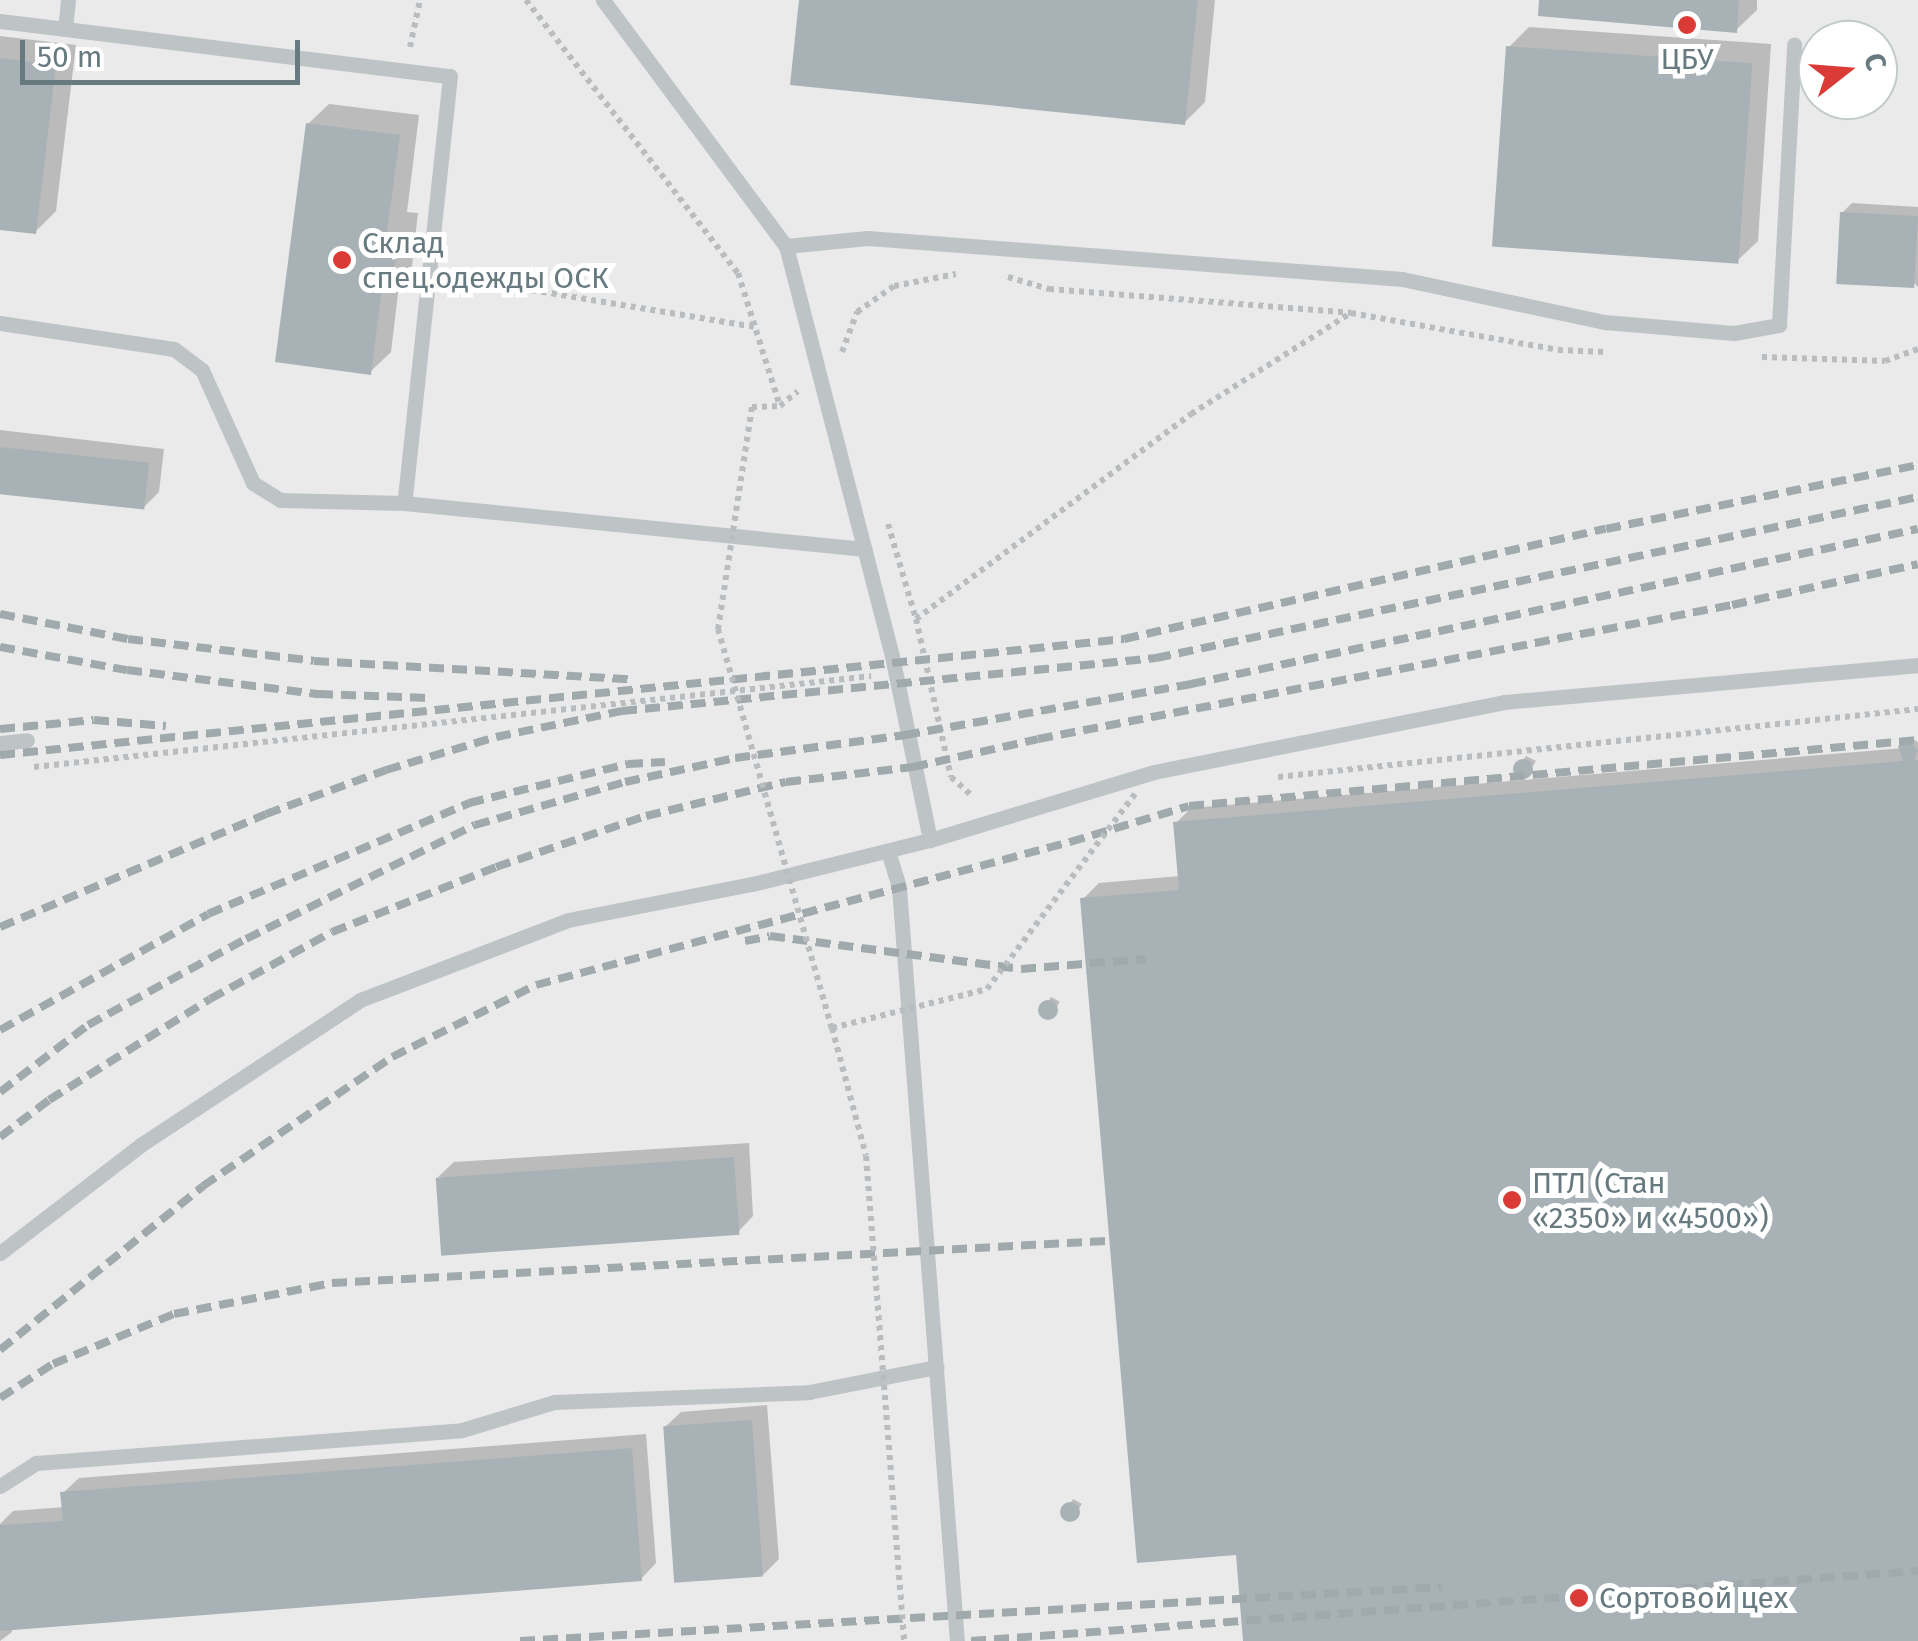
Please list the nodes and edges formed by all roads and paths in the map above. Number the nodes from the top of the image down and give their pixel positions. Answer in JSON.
{"nodes":[{"id":1,"x":68,"y":0,"type":"edge"},
{"id":2,"x":420,"y":0,"type":"edge"},
{"id":3,"x":526,"y":0,"type":"edge"},
{"id":4,"x":602,"y":0,"type":"edge"},
{"id":5,"x":0,"y":21,"type":"edge"},
{"id":6,"x":65,"y":29,"type":"junction"},
{"id":7,"x":1794,"y":44,"type":"dead end"},
{"id":8,"x":406,"y":68,"type":"junction"},
{"id":9,"x":786,"y":246,"type":"junction"},
{"id":10,"x":427,"y":272,"type":"junction"},
{"id":11,"x":973,"y":273,"type":"dead end"},
{"id":12,"x":1003,"y":276,"type":"dead end"},
{"id":13,"x":1351,"y":312,"type":"junction"},
{"id":14,"x":0,"y":323,"type":"edge"},
{"id":15,"x":754,"y":328,"type":"junction"},
{"id":16,"x":841,"y":348,"type":"junction"},
{"id":17,"x":1918,"y":349,"type":"edge"},
{"id":18,"x":1616,"y":352,"type":"dead end"},
{"id":19,"x":1750,"y":356,"type":"dead end"},
{"id":20,"x":846,"y":368,"type":"dead end"},
{"id":21,"x":820,"y":374,"type":"junction"},
{"id":22,"x":780,"y":406,"type":"junction"},
{"id":23,"x":404,"y":503,"type":"junction"},
{"id":24,"x":888,"y":520,"type":"dead end"},
{"id":25,"x":865,"y":549,"type":"junction"},
{"id":26,"x":916,"y":618,"type":"junction"},
{"id":27,"x":1918,"y":665,"type":"edge"},
{"id":28,"x":927,"y":669,"type":"junction"},
{"id":29,"x":895,"y":673,"type":"junction"},
{"id":30,"x":1918,"y":710,"type":"edge"},
{"id":31,"x":27,"y":740,"type":"joint"},
{"id":32,"x":0,"y":742,"type":"edge"},
{"id":33,"x":1276,"y":777,"type":"dead end"},
{"id":34,"x":980,"y":798,"type":"dead end"},
{"id":35,"x":1119,"y":801,"type":"dead end"},
{"id":36,"x":930,"y":840,"type":"junction"},
{"id":37,"x":888,"y":851,"type":"junction"},
{"id":38,"x":832,"y":1028,"type":"junction"},
{"id":39,"x":0,"y":1253,"type":"edge"},
{"id":40,"x":937,"y":1367,"type":"junction"},
{"id":41,"x":0,"y":1486,"type":"edge"},
{"id":42,"x":904,"y":1641,"type":"edge"},
{"id":43,"x":957,"y":1641,"type":"edge"}],
"edges":[{"from":1,"to":6,"type":"lane"},
{"from":2,"to":8,"type":"path"},
{"from":3,"to":15,"type":"path"},
{"from":4,"to":9,"type":"lane"},
{"from":5,"to":6,"type":"lane"},
{"from":6,"to":8,"type":"lane"},
{"from":7,"to":9,"type":"lane"},
{"from":8,"to":10,"type":"lane"},
{"from":9,"to":21,"type":"lane"},
{"from":10,"to":15,"type":"path"},
{"from":10,"to":23,"type":"lane"},
{"from":11,"to":16,"type":"path"},
{"from":12,"to":13,"type":"path"},
{"from":13,"to":18,"type":"path"},
{"from":13,"to":26,"type":"path"},
{"from":14,"to":23,"type":"lane"},
{"from":15,"to":22,"type":"path"},
{"from":16,"to":20,"type":"path"},
{"from":16,"to":21,"type":"path"},
{"from":17,"to":19,"type":"path"},
{"from":21,"to":22,"type":"path"},
{"from":21,"to":25,"type":"lane"},
{"from":22,"to":38,"type":"path","bridge":true},
{"from":23,"to":25,"type":"lane"},
{"from":24,"to":26,"type":"path"},
{"from":25,"to":29,"type":"lane"},
{"from":26,"to":28,"type":"path"},
{"from":27,"to":36,"type":"lane"},
{"from":28,"to":29,"type":"path"},
{"from":28,"to":34,"type":"path"},
{"from":29,"to":31,"type":"path"},
{"from":29,"to":36,"type":"lane"},
{"from":30,"to":33,"type":"path"},
{"from":31,"to":32,"type":"lane"},
{"from":35,"to":38,"type":"path","bridge":true},
{"from":36,"to":37,"type":"lane"},
{"from":37,"to":39,"type":"lane"},
{"from":37,"to":40,"type":"lane"},
{"from":38,"to":42,"type":"path","bridge":true},
{"from":40,"to":41,"type":"lane"},
{"from":40,"to":43,"type":"lane"}]}
